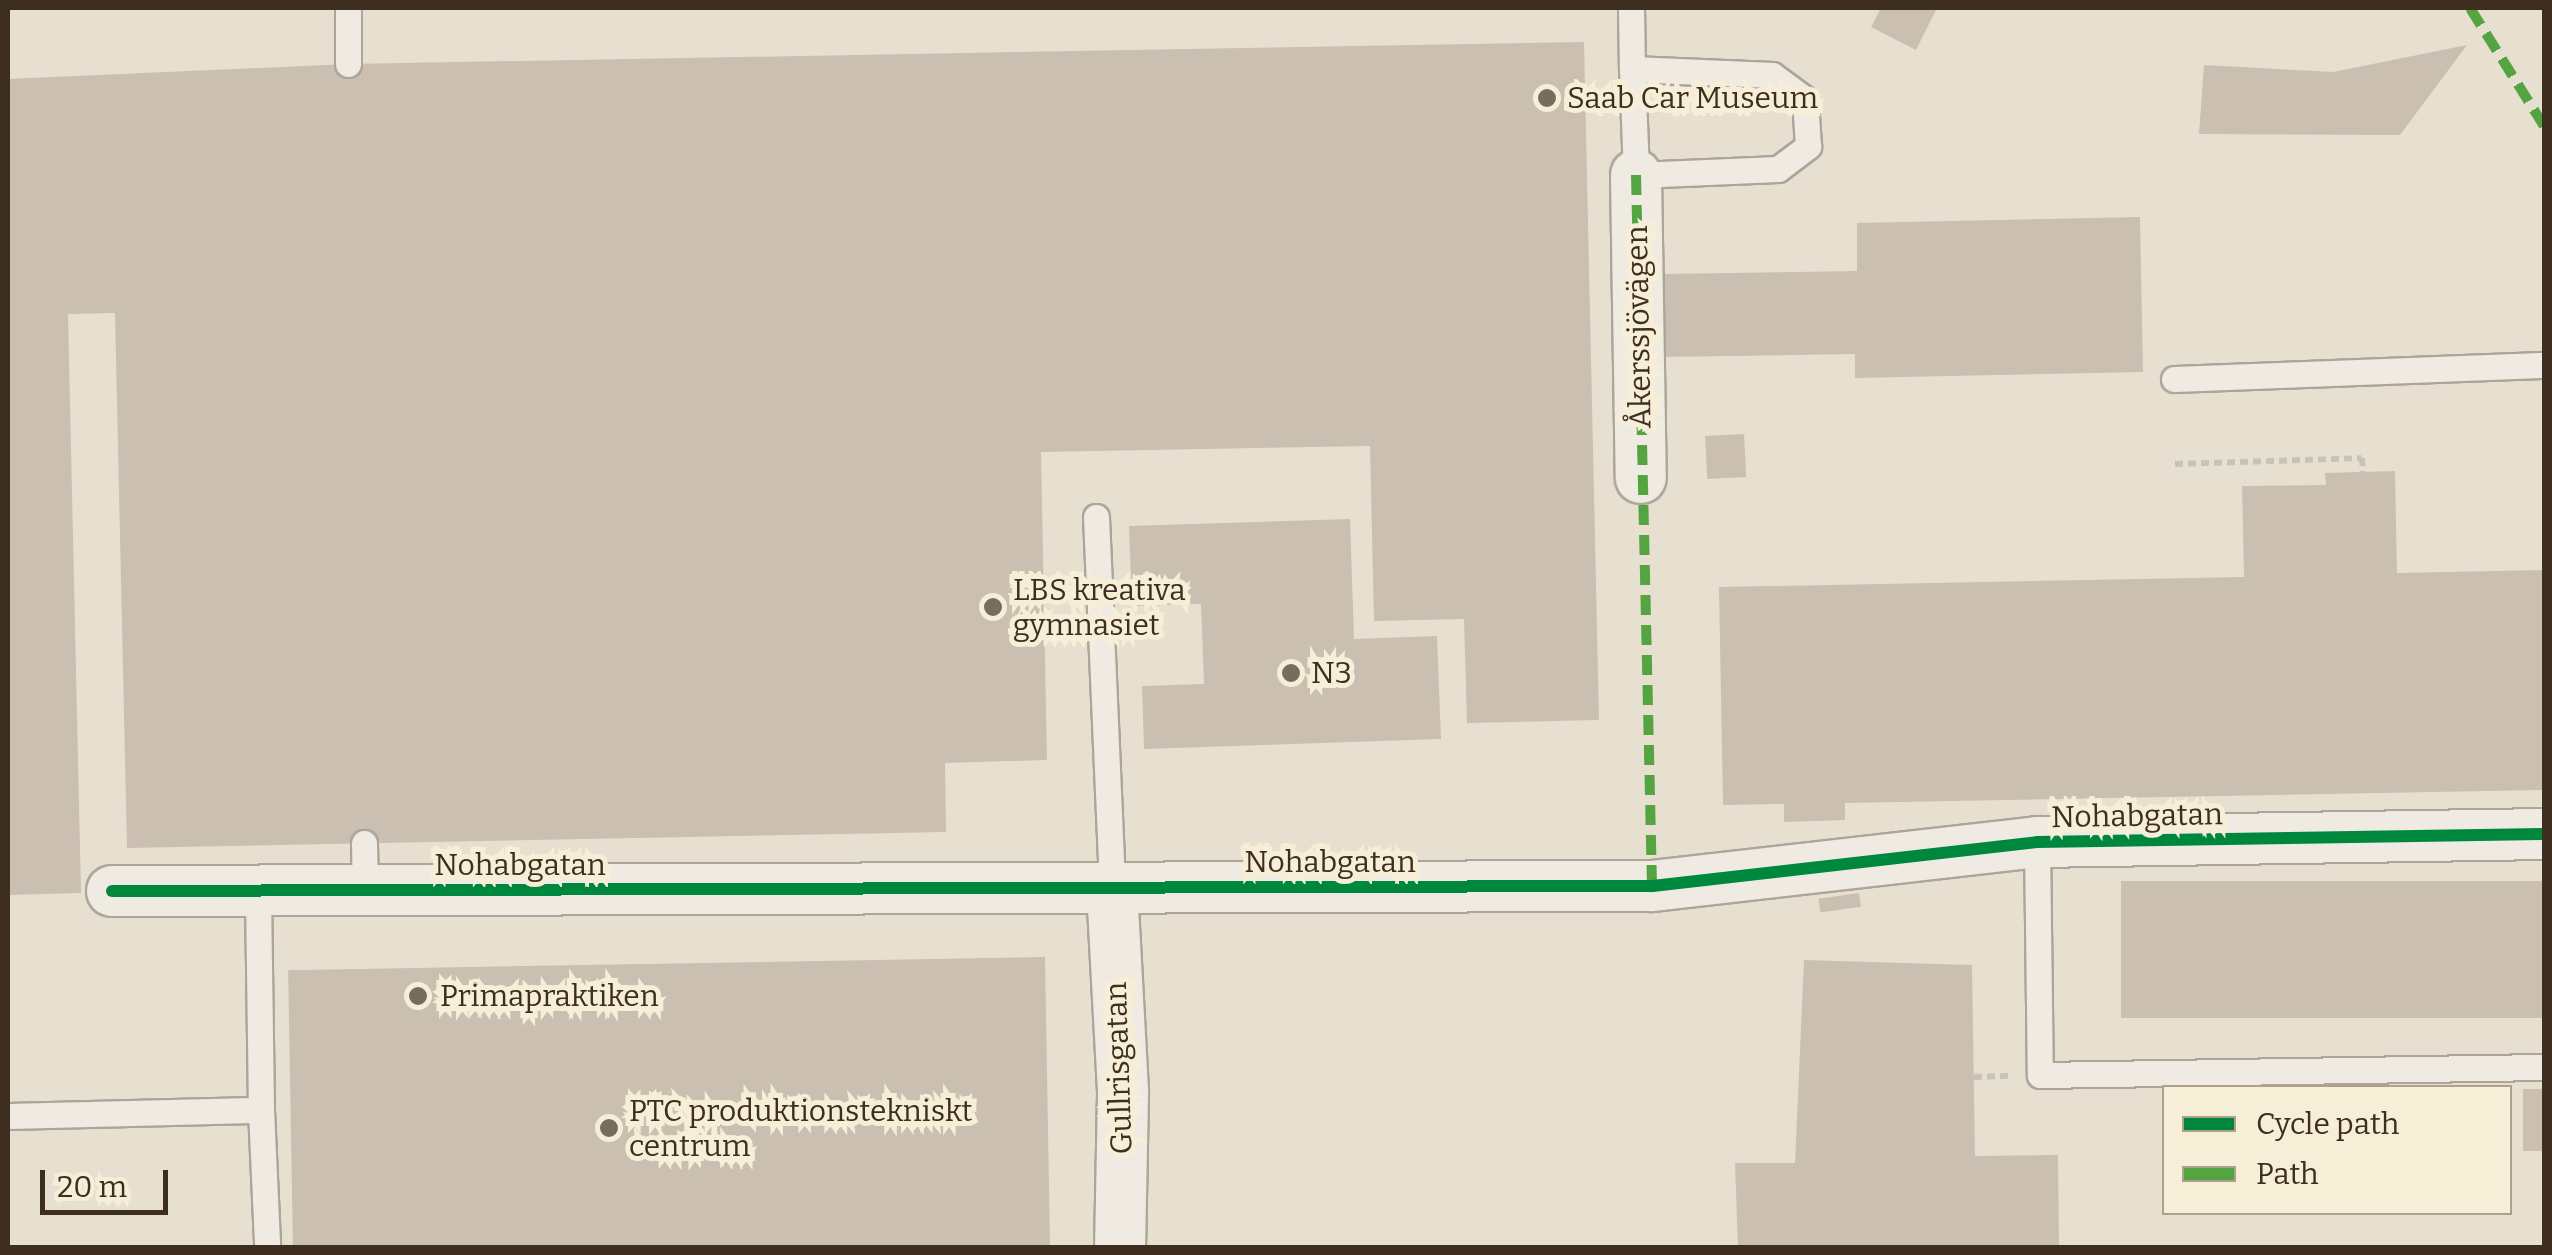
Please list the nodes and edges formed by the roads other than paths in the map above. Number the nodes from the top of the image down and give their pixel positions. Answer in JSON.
{"nodes":[{"id":1,"x":348,"y":8,"type":"edge"},
{"id":2,"x":1632,"y":8,"type":"edge"},
{"id":3,"x":348,"y":64,"type":"dead end"},
{"id":4,"x":1632,"y":69,"type":"junction"},
{"id":5,"x":1636,"y":175,"type":"junction"},
{"id":6,"x":2542,"y":365,"type":"dead end"},
{"id":7,"x":2174,"y":379,"type":"dead end"},
{"id":8,"x":1641,"y":478,"type":"dead end"},
{"id":9,"x":1096,"y":517,"type":"dead end"},
{"id":10,"x":2544,"y":834,"type":"edge"},
{"id":11,"x":2037,"y":842,"type":"junction"},
{"id":12,"x":1112,"y":888,"type":"junction"},
{"id":13,"x":112,"y":891,"type":"dead end"},
{"id":14,"x":258,"y":893,"type":"junction"},
{"id":15,"x":2544,"y":1068,"type":"edge"},
{"id":16,"x":261,"y":1110,"type":"junction"},
{"id":17,"x":8,"y":1116,"type":"edge"},
{"id":18,"x":267,"y":1243,"type":"dead end"},
{"id":19,"x":1120,"y":1248,"type":"edge"}],
"edges":[{"from":1,"to":3,"type":"lane"},
{"from":2,"to":4,"type":"lane"},
{"from":4,"to":5,"type":"lane"},
{"from":4,"to":5,"type":"lane"},
{"from":5,"to":8,"type":"street","name":"Åkerssjövägen"},
{"from":6,"to":7,"type":"lane"},
{"from":9,"to":12,"type":"lane"},
{"from":10,"to":11,"type":"street","name":"Nohabgatan"},
{"from":11,"to":12,"type":"street","name":"Nohabgatan"},
{"from":11,"to":15,"type":"lane"},
{"from":12,"to":14,"type":"street","name":"Nohabgatan"},
{"from":12,"to":19,"type":"street","name":"Gullrisgatan"},
{"from":13,"to":14,"type":"street","name":"Nohabgatan"},
{"from":14,"to":16,"type":"lane"},
{"from":16,"to":17,"type":"lane"},
{"from":16,"to":18,"type":"lane"}]}
